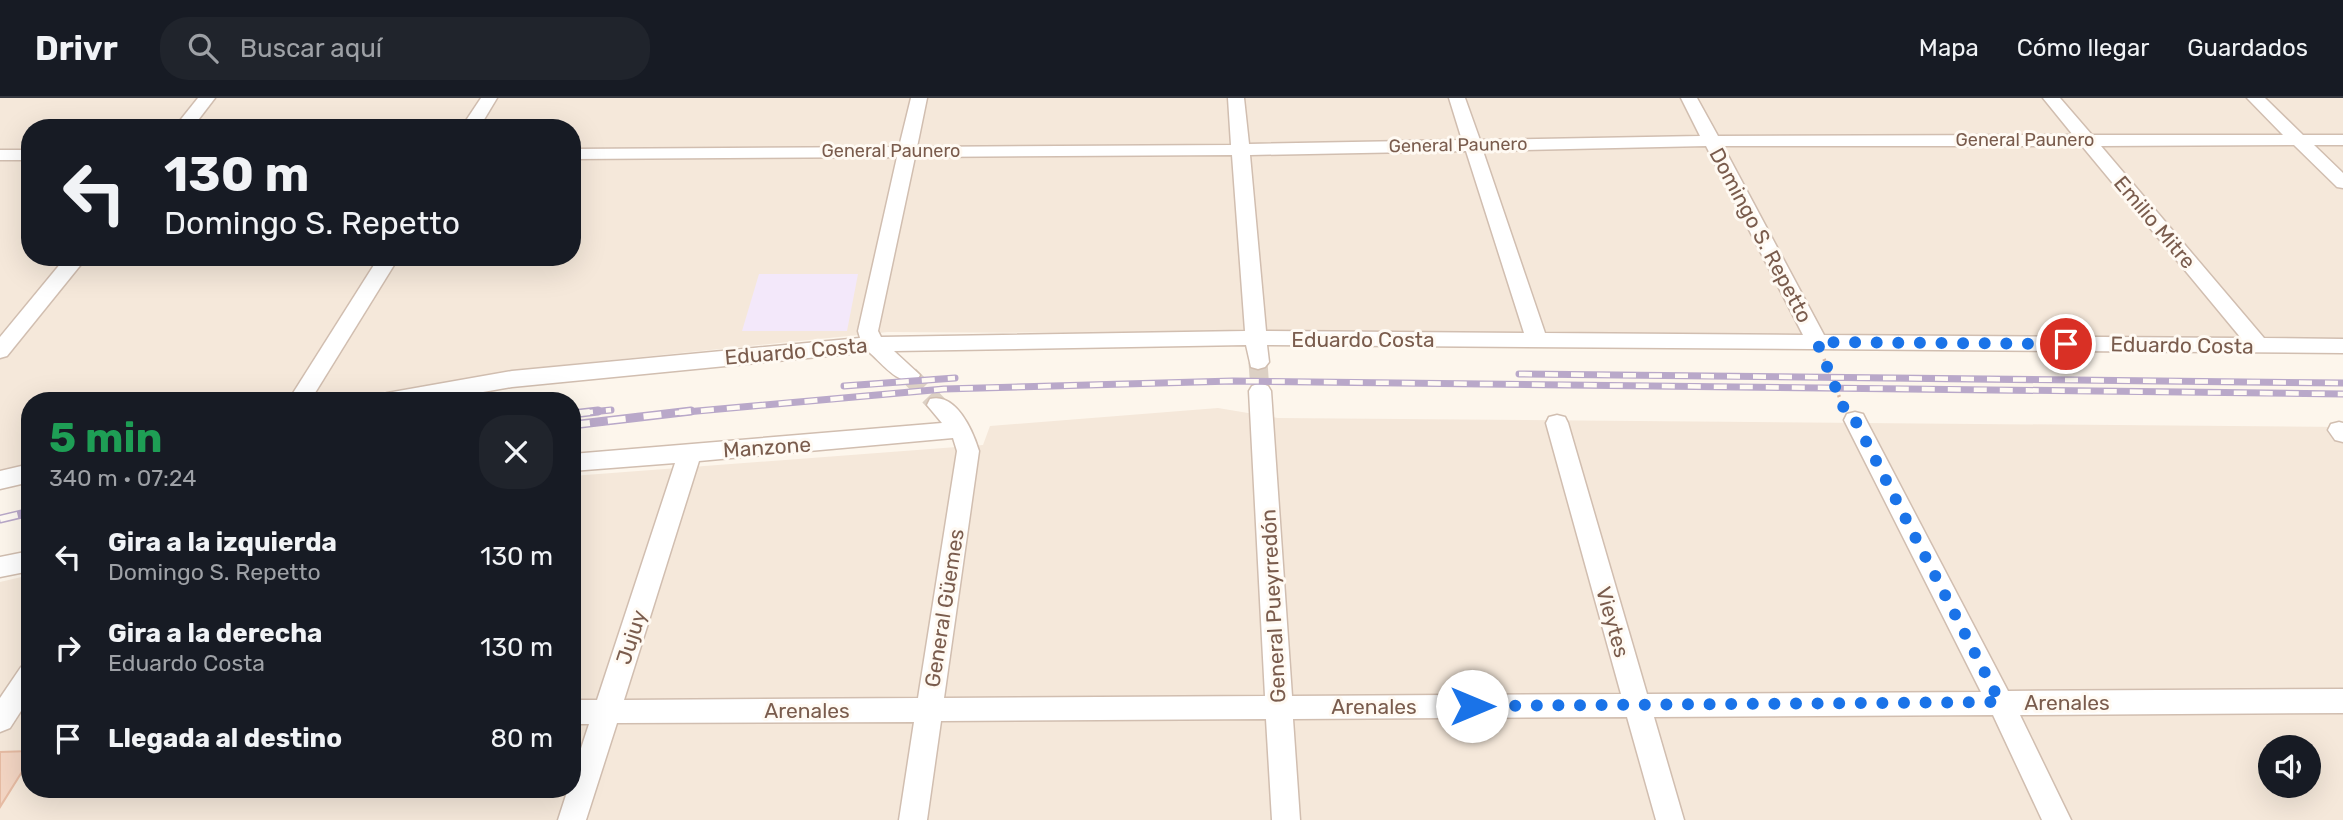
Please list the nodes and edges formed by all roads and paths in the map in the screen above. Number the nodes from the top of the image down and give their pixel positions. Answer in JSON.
{"nodes":[{"id":1,"x":208,"y":98,"type":"edge"},
{"id":2,"x":489,"y":98,"type":"edge"},
{"id":3,"x":919,"y":98,"type":"edge"},
{"id":4,"x":1236,"y":98,"type":"edge"},
{"id":5,"x":1457,"y":98,"type":"edge"},
{"id":6,"x":1689,"y":98,"type":"edge"},
{"id":7,"x":2051,"y":98,"type":"edge"},
{"id":8,"x":2255,"y":98,"type":"edge"},
{"id":9,"x":190,"y":119,"type":"edge"},
{"id":10,"x":476,"y":119,"type":"edge"},
{"id":11,"x":2086,"y":140,"type":"junction"},
{"id":12,"x":2299,"y":140,"type":"junction"},
{"id":13,"x":2343,"y":140,"type":"edge"},
{"id":14,"x":1711,"y":141,"type":"junction"},
{"id":15,"x":1472,"y":144,"type":"junction"},
{"id":16,"x":1240,"y":150,"type":"junction"},
{"id":17,"x":907,"y":151,"type":"junction"},
{"id":18,"x":0,"y":155,"type":"edge"},
{"id":19,"x":21,"y":155,"type":"edge"},
{"id":20,"x":581,"y":155,"type":"edge"},
{"id":21,"x":2343,"y":183,"type":"edge"},
{"id":22,"x":70,"y":266,"type":"edge"},
{"id":23,"x":383,"y":266,"type":"edge"},
{"id":24,"x":1256,"y":338,"type":"junction"},
{"id":25,"x":1537,"y":340,"type":"junction"},
{"id":26,"x":1817,"y":342,"type":"junction"},
{"id":27,"x":873,"y":344,"type":"junction"},
{"id":28,"x":2259,"y":346,"type":"junction"},
{"id":29,"x":2343,"y":346,"type":"edge"},
{"id":30,"x":0,"y":351,"type":"edge"},
{"id":31,"x":1258,"y":362,"type":"tunnel mouth"},
{"id":32,"x":909,"y":375,"type":"tunnel mouth"},
{"id":33,"x":1260,"y":391,"type":"tunnel mouth"},
{"id":34,"x":305,"y":392,"type":"edge"},
{"id":35,"x":438,"y":392,"type":"edge"},
{"id":36,"x":938,"y":405,"type":"tunnel mouth"},
{"id":37,"x":1855,"y":420,"type":"joint"},
{"id":38,"x":1558,"y":423,"type":"dead end"},
{"id":39,"x":961,"y":429,"type":"junction"},
{"id":40,"x":691,"y":453,"type":"junction"},
{"id":41,"x":581,"y":462,"type":"edge"},
{"id":42,"x":21,"y":475,"type":"edge"},
{"id":43,"x":0,"y":480,"type":"edge"},
{"id":44,"x":21,"y":563,"type":"edge"},
{"id":45,"x":0,"y":567,"type":"edge"},
{"id":46,"x":21,"y":695,"type":"edge"},
{"id":47,"x":2343,"y":701,"type":"edge"},
{"id":48,"x":2000,"y":702,"type":"junction"},
{"id":49,"x":1637,"y":705,"type":"junction"},
{"id":50,"x":1279,"y":707,"type":"junction"},
{"id":51,"x":929,"y":709,"type":"junction"},
{"id":52,"x":581,"y":712,"type":"edge"},
{"id":53,"x":607,"y":712,"type":"junction"},
{"id":54,"x":13,"y":713,"type":"edge"},
{"id":55,"x":581,"y":792,"type":"edge"},
{"id":56,"x":579,"y":798,"type":"edge"},
{"id":57,"x":572,"y":820,"type":"edge"},
{"id":58,"x":913,"y":820,"type":"edge"},
{"id":59,"x":1286,"y":820,"type":"edge"},
{"id":60,"x":1670,"y":820,"type":"edge"},
{"id":61,"x":2057,"y":820,"type":"edge"}],
"edges":[{"from":1,"to":9,"type":"street"},
{"from":2,"to":10,"type":"street"},
{"from":3,"to":17,"type":"street"},
{"from":4,"to":16,"type":"street"},
{"from":5,"to":15,"type":"street"},
{"from":6,"to":14,"type":"street","name":"Domingo S. Repetto"},
{"from":7,"to":11,"type":"street","name":"Emilio Mitre"},
{"from":8,"to":12,"type":"street"},
{"from":11,"to":12,"type":"street","name":"General Paunero"},
{"from":11,"to":14,"type":"street","name":"General Paunero"},
{"from":11,"to":28,"type":"street","name":"Emilio Mitre"},
{"from":12,"to":13,"type":"street","name":"General Paunero"},
{"from":12,"to":21,"type":"street"},
{"from":14,"to":15,"type":"street","name":"General Paunero"},
{"from":14,"to":26,"type":"street","name":"Domingo S. Repetto"},
{"from":15,"to":16,"type":"street","name":"General Paunero"},
{"from":15,"to":25,"type":"street"},
{"from":16,"to":17,"type":"street","name":"General Paunero"},
{"from":16,"to":24,"type":"street"},
{"from":17,"to":20,"type":"street","name":"General Paunero"},
{"from":17,"to":27,"type":"street"},
{"from":18,"to":19,"type":"street"},
{"from":22,"to":30,"type":"street"},
{"from":23,"to":34,"type":"street"},
{"from":24,"to":25,"type":"street","name":"Eduardo Costa"},
{"from":24,"to":27,"type":"street","name":"Eduardo Costa"},
{"from":24,"to":31,"type":"street"},
{"from":25,"to":26,"type":"street","name":"Eduardo Costa"},
{"from":26,"to":28,"type":"street","name":"Eduardo Costa"},
{"from":26,"to":37,"type":"path","name":"Domingo S. Repetto"},
{"from":27,"to":32,"type":"street"},
{"from":27,"to":35,"type":"street","name":"Eduardo Costa"},
{"from":28,"to":29,"type":"street","name":"Eduardo Costa"},
{"from":33,"to":50,"type":"street","name":"General Pueyrredón"},
{"from":36,"to":39,"type":"street"},
{"from":37,"to":48,"type":"street"},
{"from":38,"to":49,"type":"street","name":"Vieytes"},
{"from":39,"to":40,"type":"street","name":"Manzone"},
{"from":39,"to":51,"type":"street","name":"General Güemes"},
{"from":40,"to":41,"type":"street","name":"Manzone"},
{"from":40,"to":53,"type":"street","name":"Jujuy"},
{"from":42,"to":43,"type":"street"},
{"from":44,"to":45,"type":"street"},
{"from":46,"to":54,"type":"street"},
{"from":47,"to":48,"type":"street","name":"Arenales"},
{"from":48,"to":49,"type":"street","name":"Arenales"},
{"from":48,"to":61,"type":"street"},
{"from":49,"to":50,"type":"street","name":"Arenales"},
{"from":49,"to":60,"type":"street","name":"Vieytes"},
{"from":50,"to":51,"type":"street","name":"Arenales"},
{"from":50,"to":59,"type":"street","name":"General Pueyrredón"},
{"from":51,"to":53,"type":"street","name":"Arenales"},
{"from":51,"to":58,"type":"street","name":"General Güemes"},
{"from":52,"to":53,"type":"street","name":"Arenales"},
{"from":53,"to":55,"type":"street","name":"Jujuy"},
{"from":56,"to":57,"type":"street","name":"Jujuy"}]}
